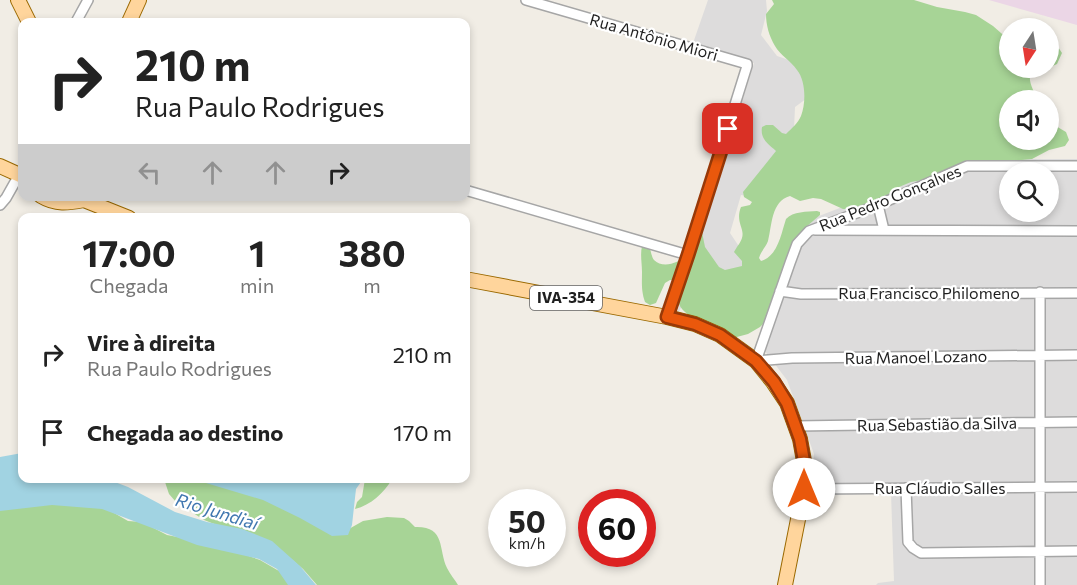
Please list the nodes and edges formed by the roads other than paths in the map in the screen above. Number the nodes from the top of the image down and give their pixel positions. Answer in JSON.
{"nodes":[{"id":1,"x":18,"y":0,"type":"edge"},
{"id":2,"x":88,"y":0,"type":"edge"},
{"id":3,"x":139,"y":0,"type":"edge"},
{"id":4,"x":526,"y":0,"type":"edge"},
{"id":5,"x":26,"y":18,"type":"edge"},
{"id":6,"x":78,"y":18,"type":"edge"},
{"id":7,"x":131,"y":18,"type":"edge"},
{"id":8,"x":0,"y":166,"type":"edge"},
{"id":9,"x":1077,"y":166,"type":"edge"},
{"id":10,"x":18,"y":175,"type":"edge"},
{"id":11,"x":18,"y":180,"type":"edge"},
{"id":12,"x":470,"y":191,"type":"edge"},
{"id":13,"x":86,"y":201,"type":"edge"},
{"id":14,"x":0,"y":205,"type":"edge"},
{"id":15,"x":878,"y":205,"type":"junction"},
{"id":16,"x":116,"y":213,"type":"edge"},
{"id":17,"x":884,"y":230,"type":"junction"},
{"id":18,"x":809,"y":231,"type":"junction"},
{"id":19,"x":1077,"y":231,"type":"edge"},
{"id":20,"x":688,"y":255,"type":"junction"},
{"id":21,"x":470,"y":280,"type":"edge"},
{"id":22,"x":780,"y":291,"type":"junction"},
{"id":23,"x":1040,"y":292,"type":"junction"},
{"id":24,"x":1077,"y":293,"type":"edge"},
{"id":25,"x":667,"y":317,"type":"junction"},
{"id":26,"x":1040,"y":355,"type":"junction"},
{"id":27,"x":1077,"y":355,"type":"edge"},
{"id":28,"x":756,"y":361,"type":"junction"},
{"id":29,"x":1077,"y":422,"type":"edge"},
{"id":30,"x":1040,"y":423,"type":"junction"},
{"id":31,"x":796,"y":426,"type":"junction"},
{"id":32,"x":1040,"y":487,"type":"junction"},
{"id":33,"x":1077,"y":487,"type":"edge"},
{"id":34,"x":906,"y":488,"type":"junction"},
{"id":35,"x":804,"y":489,"type":"junction"},
{"id":36,"x":1077,"y":551,"type":"edge"},
{"id":37,"x":1039,"y":552,"type":"junction"},
{"id":38,"x":785,"y":585,"type":"edge"},
{"id":39,"x":1040,"y":585,"type":"edge"}],
"edges":[{"from":1,"to":5,"type":"main road"},
{"from":2,"to":6,"type":"street"},
{"from":3,"to":7,"type":"main road"},
{"from":4,"to":20,"type":"street","name":"Rua Antônio Miori"},
{"from":8,"to":10,"type":"main road"},
{"from":9,"to":15,"type":"street","name":"Rua Pedro Gonçalves"},
{"from":11,"to":14,"type":"street"},
{"from":12,"to":20,"type":"street"},
{"from":13,"to":16,"type":"main road"},
{"from":15,"to":17,"type":"street"},
{"from":15,"to":18,"type":"street","name":"Rua Pedro Gonçalves"},
{"from":17,"to":18,"type":"street"},
{"from":17,"to":19,"type":"street"},
{"from":18,"to":22,"type":"street","name":"Rua Pedro Gonçalves"},
{"from":20,"to":25,"type":"street"},
{"from":21,"to":25,"type":"main road","number":"IVA-354"},
{"from":22,"to":23,"type":"street","name":"Rua Francisco Philomeno"},
{"from":22,"to":28,"type":"street","name":"Rua Pedro Gonçalves"},
{"from":23,"to":24,"type":"street","name":"Rua Francisco Philomeno"},
{"from":23,"to":26,"type":"street"},
{"from":25,"to":28,"type":"main road","number":"IVA-354"},
{"from":26,"to":27,"type":"street","name":"Rua Manoel Lozano"},
{"from":26,"to":28,"type":"street","name":"Rua Manoel Lozano"},
{"from":26,"to":30,"type":"street"},
{"from":28,"to":31,"type":"main road","number":"IVA-354"},
{"from":29,"to":30,"type":"street","name":"Rua Sebastião da Silva"},
{"from":30,"to":31,"type":"street","name":"Rua Sebastião da Silva"},
{"from":30,"to":32,"type":"street"},
{"from":31,"to":35,"type":"main road","number":"IVA-354"},
{"from":32,"to":33,"type":"street","name":"Rua Cláudio Salles"},
{"from":32,"to":34,"type":"street","name":"Rua Cláudio Salles"},
{"from":32,"to":37,"type":"street"},
{"from":34,"to":35,"type":"street","name":"Rua Cláudio Salles"},
{"from":34,"to":37,"type":"street"},
{"from":35,"to":38,"type":"main road","number":"IVA-354"},
{"from":36,"to":37,"type":"street"},
{"from":37,"to":39,"type":"street"}]}
